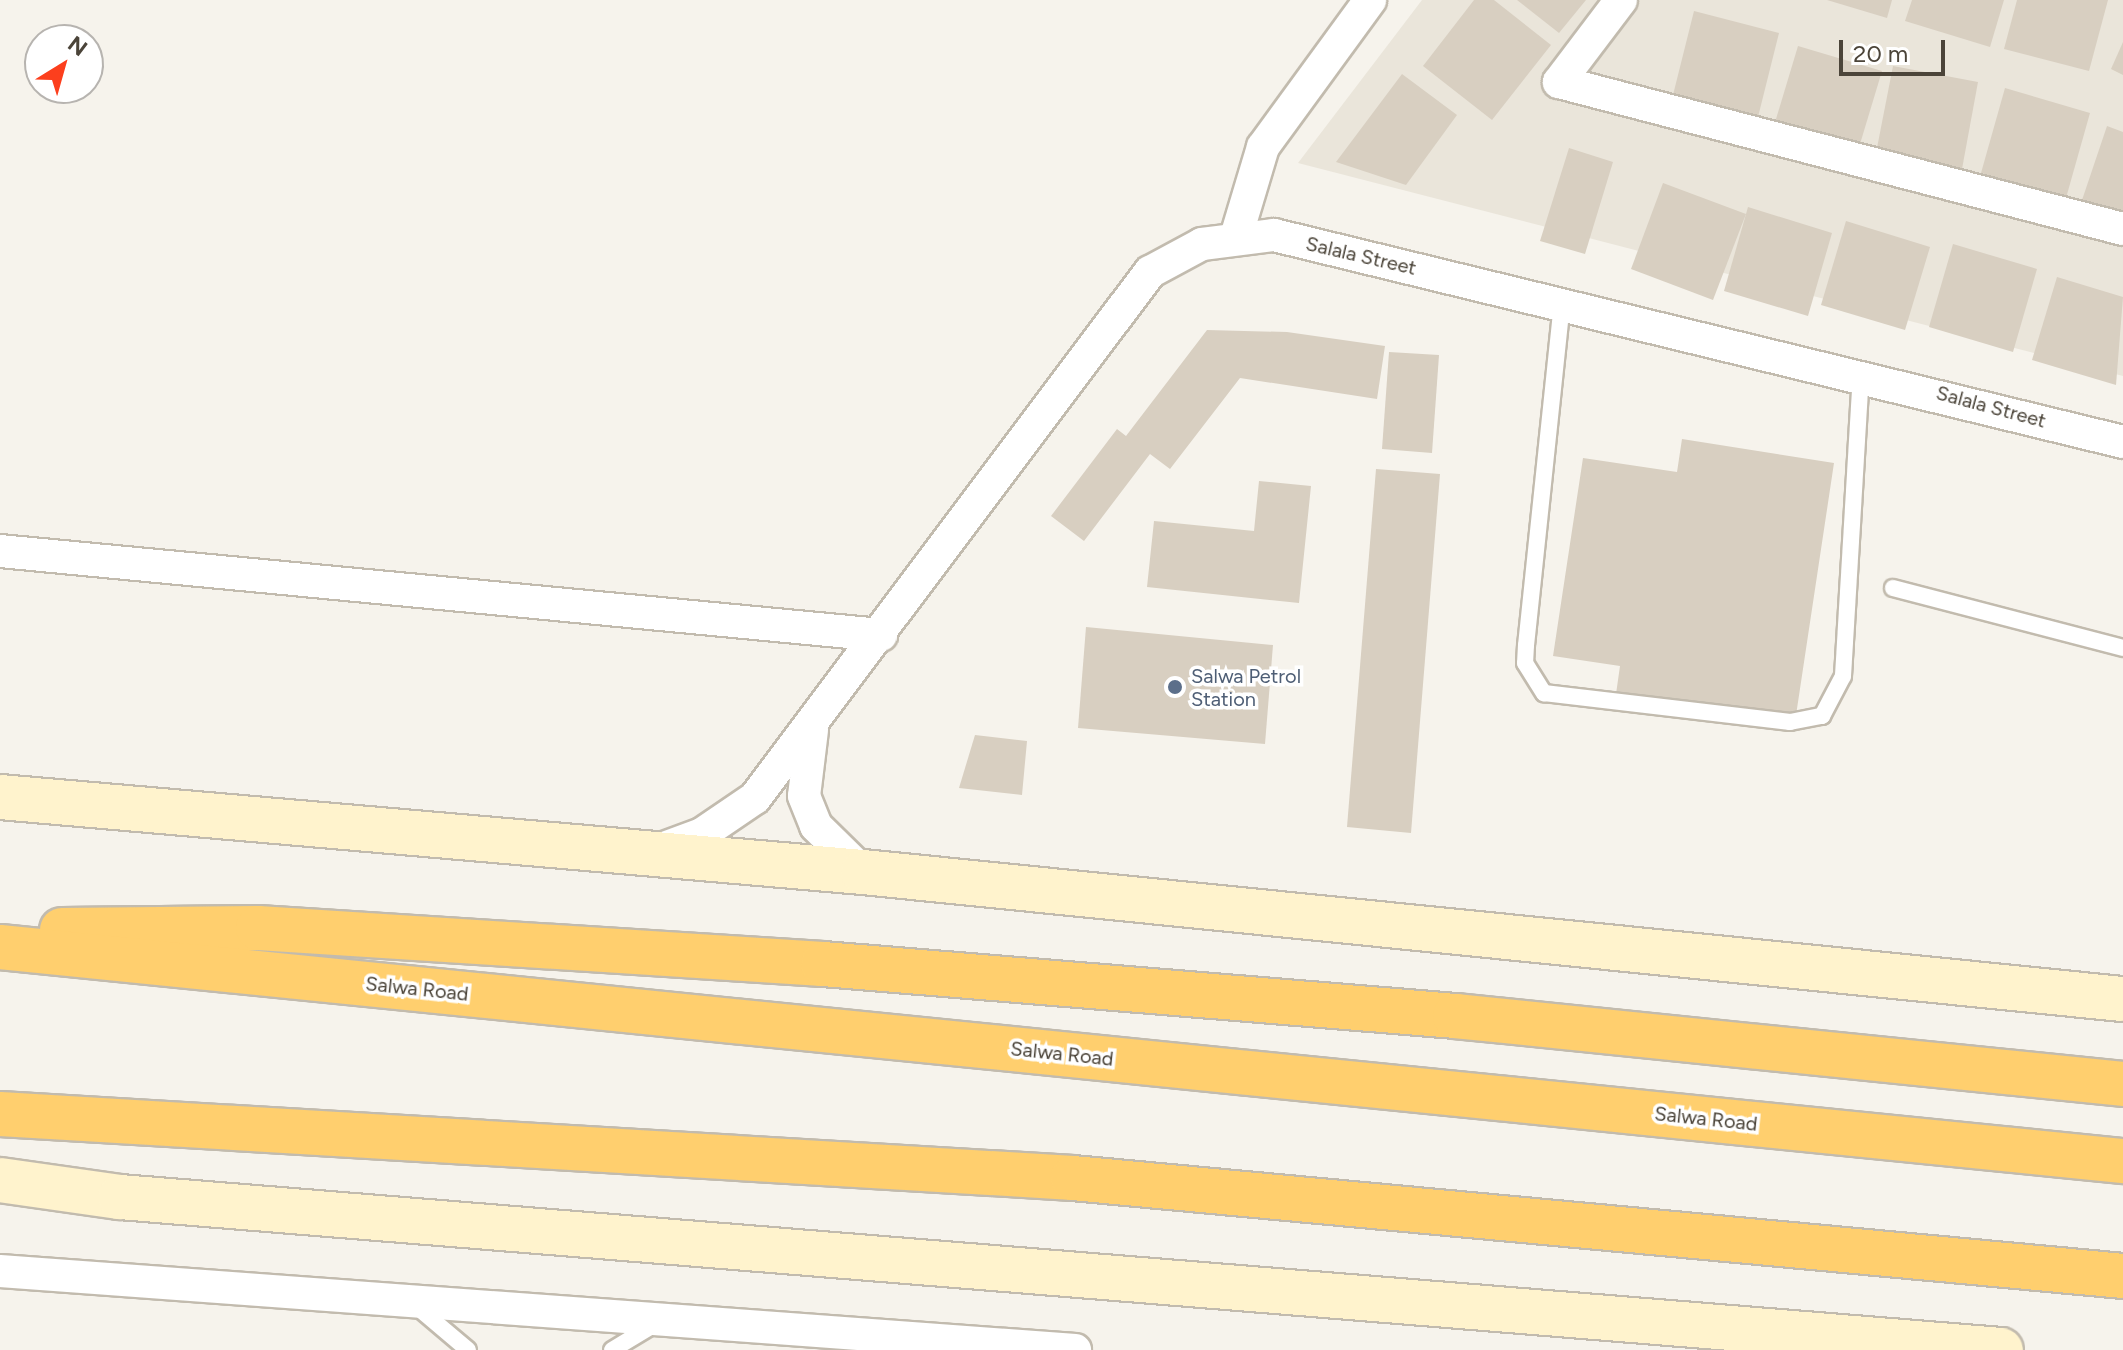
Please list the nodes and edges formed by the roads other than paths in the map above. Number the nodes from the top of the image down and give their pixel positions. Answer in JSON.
{"nodes":[{"id":1,"x":1370,"y":0,"type":"edge"},
{"id":2,"x":1621,"y":0,"type":"edge"},
{"id":3,"x":2123,"y":229,"type":"edge"},
{"id":4,"x":1236,"y":237,"type":"junction"},
{"id":5,"x":1562,"y":303,"type":"junction"},
{"id":6,"x":1861,"y":373,"type":"junction"},
{"id":7,"x":2123,"y":442,"type":"edge"},
{"id":8,"x":0,"y":551,"type":"edge"},
{"id":9,"x":1893,"y":588,"type":"dead end"},
{"id":10,"x":881,"y":635,"type":"junction"},
{"id":11,"x":2123,"y":648,"type":"edge"},
{"id":12,"x":814,"y":724,"type":"junction"},
{"id":13,"x":0,"y":797,"type":"edge"},
{"id":14,"x":653,"y":852,"type":"junction"},
{"id":15,"x":863,"y":872,"type":"junction"},
{"id":16,"x":0,"y":933,"type":"edge"},
{"id":17,"x":0,"y":947,"type":"edge"},
{"id":18,"x":2123,"y":999,"type":"edge"},
{"id":19,"x":2123,"y":1084,"type":"edge"},
{"id":20,"x":0,"y":1114,"type":"edge"},
{"id":21,"x":2123,"y":1161,"type":"edge"},
{"id":22,"x":0,"y":1180,"type":"edge"},
{"id":23,"x":0,"y":1271,"type":"edge"},
{"id":24,"x":2123,"y":1276,"type":"edge"},
{"id":25,"x":409,"y":1301,"type":"junction"},
{"id":26,"x":663,"y":1320,"type":"junction"},
{"id":27,"x":468,"y":1350,"type":"edge"},
{"id":28,"x":612,"y":1350,"type":"edge"},
{"id":29,"x":1075,"y":1350,"type":"edge"},
{"id":30,"x":2001,"y":1350,"type":"edge"}],
"edges":[{"from":1,"to":4,"type":"street"},
{"from":2,"to":3,"type":"street"},
{"from":4,"to":5,"type":"street","name":"Salala Street"},
{"from":4,"to":10,"type":"street","name":"Salala Street"},
{"from":5,"to":6,"type":"street","name":"Salala Street"},
{"from":5,"to":6,"type":"lane"},
{"from":6,"to":7,"type":"street","name":"Salala Street"},
{"from":8,"to":10,"type":"street"},
{"from":9,"to":11,"type":"lane"},
{"from":10,"to":12,"type":"street","name":"Salala Street"},
{"from":12,"to":14,"type":"street","name":"Salala Street"},
{"from":12,"to":15,"type":"street","name":"Salala Street"},
{"from":13,"to":14,"type":"main road"},
{"from":14,"to":15,"type":"main road"},
{"from":15,"to":18,"type":"main road"},
{"from":16,"to":19,"type":"highway"},
{"from":17,"to":21,"type":"highway","name":"Salwa Road"},
{"from":20,"to":24,"type":"highway"},
{"from":22,"to":30,"type":"main road"},
{"from":23,"to":25,"type":"street"},
{"from":25,"to":26,"type":"street"},
{"from":25,"to":27,"type":"lane"},
{"from":26,"to":28,"type":"lane"},
{"from":26,"to":29,"type":"street"}]}
